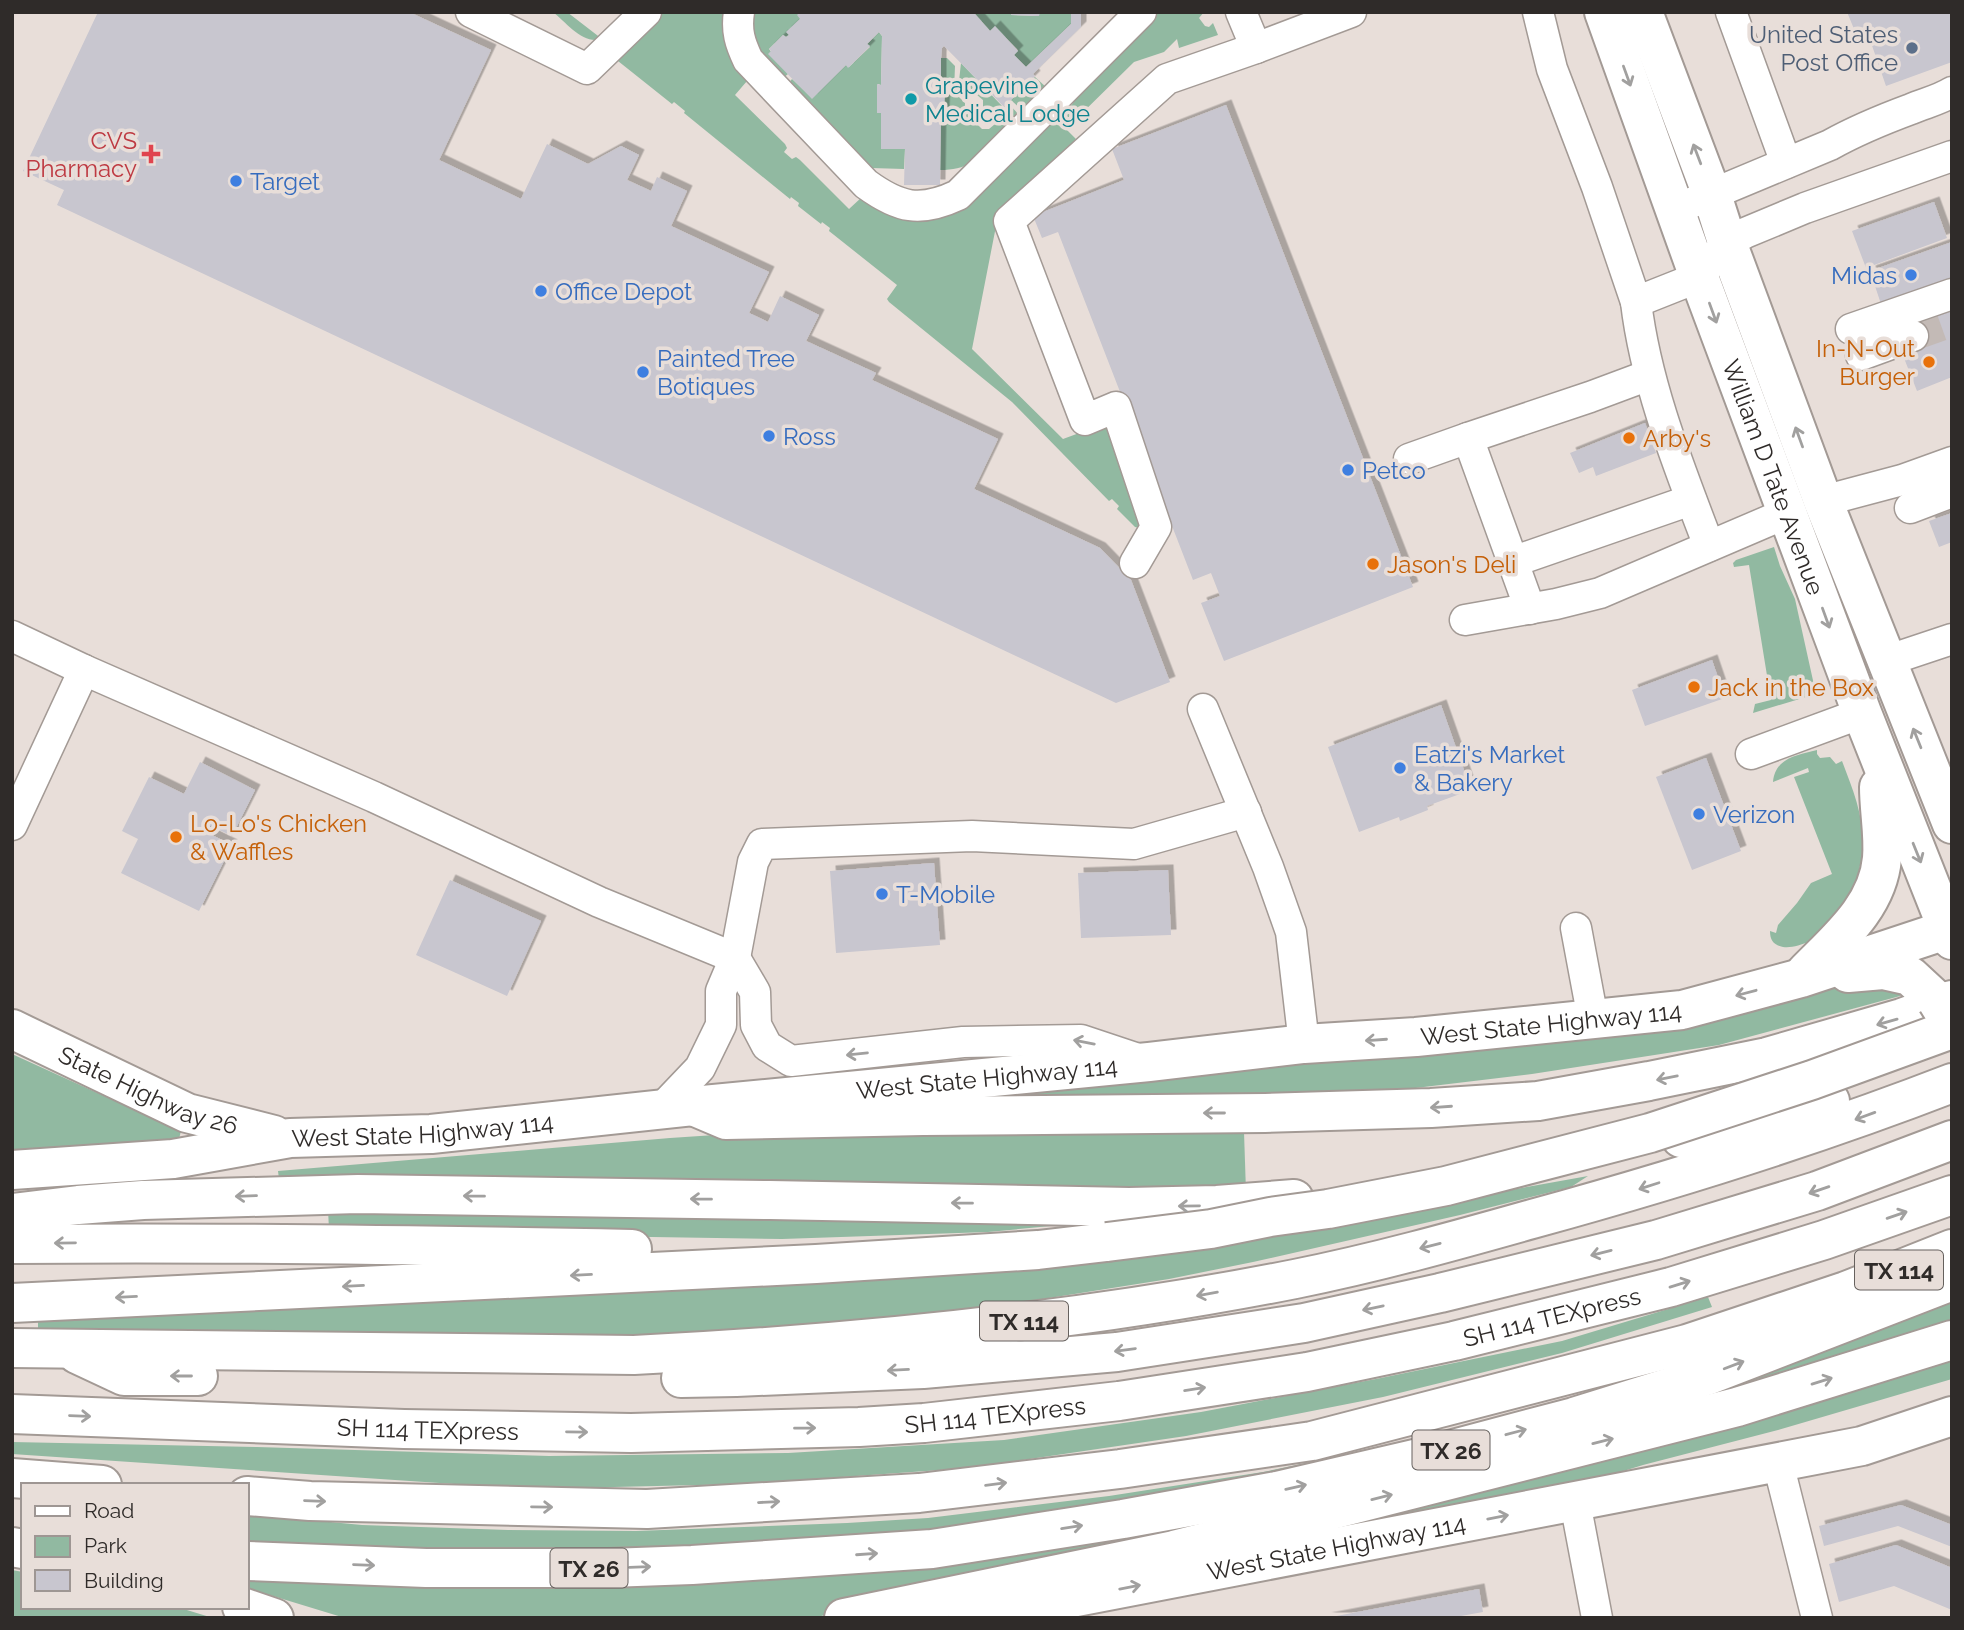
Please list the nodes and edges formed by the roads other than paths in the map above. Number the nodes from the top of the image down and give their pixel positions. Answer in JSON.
{"nodes":[{"id":1,"x":471,"y":12,"type":"edge"},
{"id":2,"x":646,"y":12,"type":"edge"},
{"id":3,"x":738,"y":12,"type":"edge"},
{"id":4,"x":1141,"y":12,"type":"edge"},
{"id":5,"x":1241,"y":12,"type":"edge"},
{"id":6,"x":1351,"y":12,"type":"edge"},
{"id":7,"x":1538,"y":12,"type":"edge"},
{"id":8,"x":1604,"y":12,"type":"edge"},
{"id":9,"x":1643,"y":12,"type":"edge"},
{"id":10,"x":1731,"y":12,"type":"edge"},
{"id":11,"x":1255,"y":48,"type":"junction"},
{"id":12,"x":1952,"y":92,"type":"edge"},
{"id":13,"x":1952,"y":156,"type":"edge"},
{"id":14,"x":1786,"y":163,"type":"junction"},
{"id":15,"x":1712,"y":195,"type":"junction"},
{"id":16,"x":1675,"y":209,"type":"junction"},
{"id":17,"x":1727,"y":243,"type":"junction"},
{"id":18,"x":1699,"y":277,"type":"junction"},
{"id":19,"x":1952,"y":294,"type":"edge"},
{"id":20,"x":1636,"y":302,"type":"junction"},
{"id":21,"x":1913,"y":337,"type":"tunnel mouth"},
{"id":22,"x":1649,"y":375,"type":"junction"},
{"id":23,"x":1468,"y":438,"type":"junction"},
{"id":24,"x":1409,"y":459,"type":"dead end"},
{"id":25,"x":1952,"y":462,"type":"edge"},
{"id":26,"x":1952,"y":492,"type":"edge"},
{"id":27,"x":1691,"y":500,"type":"junction"},
{"id":28,"x":1823,"y":501,"type":"junction"},
{"id":29,"x":1910,"y":508,"type":"dead end"},
{"id":30,"x":1787,"y":513,"type":"junction"},
{"id":31,"x":1709,"y":547,"type":"junction"},
{"id":32,"x":1512,"y":562,"type":"junction"},
{"id":33,"x":1135,"y":563,"type":"dead end"},
{"id":34,"x":1530,"y":609,"type":"junction"},
{"id":35,"x":1465,"y":620,"type":"dead end"},
{"id":36,"x":12,"y":636,"type":"edge"},
{"id":37,"x":1952,"y":639,"type":"edge"},
{"id":38,"x":1886,"y":661,"type":"junction"},
{"id":39,"x":84,"y":670,"type":"junction"},
{"id":40,"x":1203,"y":709,"type":"dead end"},
{"id":41,"x":1862,"y":713,"type":"junction"},
{"id":42,"x":1751,"y":754,"type":"dead end"},
{"id":43,"x":1879,"y":759,"type":"junction"},
{"id":44,"x":1948,"y":808,"type":"edge"},
{"id":45,"x":1246,"y":812,"type":"junction"},
{"id":46,"x":12,"y":825,"type":"edge"},
{"id":47,"x":1576,"y":928,"type":"dead end"},
{"id":48,"x":1950,"y":933,"type":"edge"},
{"id":49,"x":735,"y":958,"type":"junction"},
{"id":50,"x":1801,"y":978,"type":"junction"},
{"id":51,"x":1948,"y":1014,"type":"edge"},
{"id":52,"x":1593,"y":1019,"type":"junction"},
{"id":53,"x":12,"y":1029,"type":"edge"},
{"id":54,"x":1304,"y":1044,"type":"junction"},
{"id":55,"x":1149,"y":1062,"type":"junction"},
{"id":56,"x":1952,"y":1062,"type":"edge"},
{"id":57,"x":1952,"y":1083,"type":"edge"},
{"id":58,"x":677,"y":1108,"type":"junction"},
{"id":59,"x":290,"y":1138,"type":"junction"},
{"id":60,"x":1952,"y":1140,"type":"edge"},
{"id":61,"x":12,"y":1170,"type":"edge"},
{"id":62,"x":1952,"y":1195,"type":"edge"},
{"id":63,"x":12,"y":1213,"type":"edge"},
{"id":64,"x":12,"y":1244,"type":"edge"},
{"id":65,"x":1952,"y":1249,"type":"edge"},
{"id":66,"x":771,"y":1266,"type":"junction"},
{"id":67,"x":1952,"y":1281,"type":"edge"},
{"id":68,"x":12,"y":1303,"type":"edge"},
{"id":69,"x":1952,"y":1340,"type":"edge"},
{"id":70,"x":12,"y":1348,"type":"edge"},
{"id":71,"x":64,"y":1348,"type":"junction"},
{"id":72,"x":12,"y":1414,"type":"edge"},
{"id":73,"x":1952,"y":1416,"type":"edge"},
{"id":74,"x":1778,"y":1463,"type":"junction"},
{"id":75,"x":12,"y":1478,"type":"edge"},
{"id":76,"x":76,"y":1483,"type":"edge"},
{"id":77,"x":248,"y":1496,"type":"edge"},
{"id":78,"x":1576,"y":1502,"type":"junction"},
{"id":79,"x":248,"y":1560,"type":"edge"},
{"id":80,"x":248,"y":1609,"type":"edge"},
{"id":81,"x":274,"y":1618,"type":"edge"},
{"id":82,"x":844,"y":1618,"type":"edge"},
{"id":83,"x":967,"y":1618,"type":"edge"},
{"id":84,"x":1597,"y":1618,"type":"edge"},
{"id":85,"x":1817,"y":1618,"type":"edge"}],
"edges":[{"from":1,"to":2,"type":"lane"},
{"from":3,"to":4,"type":"lane"},
{"from":5,"to":11,"type":"lane"},
{"from":6,"to":11,"type":"lane"},
{"from":7,"to":20,"type":"lane"},
{"from":8,"to":16,"type":"main road","name":"William D Tate Avenue","one_way":true},
{"from":15,"to":9,"type":"main road","name":"William D Tate Avenue","one_way":true},
{"from":10,"to":14,"type":"lane"},
{"from":11,"to":33,"type":"lane"},
{"from":12,"to":14,"type":"lane"},
{"from":13,"to":17,"type":"lane"},
{"from":14,"to":15,"type":"lane"},
{"from":15,"to":16,"type":"lane"},
{"from":15,"to":17,"type":"main road","name":"William D Tate Avenue"},
{"from":16,"to":18,"type":"main road","name":"William D Tate Avenue"},
{"from":17,"to":18,"type":"lane"},
{"from":28,"to":17,"type":"main road","name":"William D Tate Avenue","one_way":true},
{"from":18,"to":20,"type":"lane"},
{"from":18,"to":30,"type":"main road","name":"William D Tate Avenue","one_way":true},
{"from":19,"to":21,"type":"lane"},
{"from":20,"to":22,"type":"lane"},
{"from":22,"to":23,"type":"lane"},
{"from":22,"to":27,"type":"lane"},
{"from":23,"to":24,"type":"lane"},
{"from":23,"to":32,"type":"lane"},
{"from":25,"to":28,"type":"lane"},
{"from":26,"to":29,"type":"lane"},
{"from":27,"to":31,"type":"lane"},
{"from":27,"to":32,"type":"lane"},
{"from":28,"to":30,"type":"main road"},
{"from":28,"to":38,"type":"main road","name":"William D Tate Avenue"},
{"from":30,"to":31,"type":"lane"},
{"from":30,"to":41,"type":"main road","name":"William D Tate Avenue","one_way":true},
{"from":31,"to":34,"type":"lane"},
{"from":32,"to":34,"type":"lane"},
{"from":34,"to":35,"type":"lane"},
{"from":36,"to":39,"type":"lane"},
{"from":37,"to":38,"type":"lane"},
{"from":44,"to":38,"type":"main road","name":"William D Tate Avenue","one_way":true},
{"from":39,"to":46,"type":"lane"},
{"from":39,"to":49,"type":"lane"},
{"from":40,"to":45,"type":"lane"},
{"from":41,"to":42,"type":"lane"},
{"from":41,"to":43,"type":"main road","name":"William D Tate Avenue"},
{"from":43,"to":48,"type":"main road","name":"William D Tate Avenue","one_way":true},
{"from":43,"to":50,"type":"main road"},
{"from":45,"to":49,"type":"lane"},
{"from":45,"to":54,"type":"lane"},
{"from":47,"to":52,"type":"lane"},
{"from":48,"to":50,"type":"main road","name":"West State Highway 114"},
{"from":55,"to":49,"type":"lane","one_way":true},
{"from":49,"to":58,"type":"lane"},
{"from":50,"to":51,"type":"main road"},
{"from":50,"to":52,"type":"main road","name":"West State Highway 114","one_way":true},
{"from":51,"to":58,"type":"main road","one_way":true},
{"from":51,"to":66,"type":"main road","bridge":true},
{"from":52,"to":54,"type":"main road","name":"West State Highway 114","one_way":true},
{"from":53,"to":59,"type":"main road","name":"State Highway 26"},
{"from":54,"to":55,"type":"main road","name":"West State Highway 114"},
{"from":55,"to":58,"type":"main road","name":"West State Highway 114"},
{"from":56,"to":63,"type":"main road","one_way":true},
{"from":57,"to":71,"type":"main road","number":"TX 114","one_way":true},
{"from":58,"to":59,"type":"main road","name":"West State Highway 114"},
{"from":59,"to":61,"type":"main road","name":"West State Highway 114"},
{"from":60,"to":71,"type":"main road","name":"SH 114 TEXpress","one_way":true},
{"from":72,"to":62,"type":"main road","name":"SH 114 TEXpress","one_way":true},
{"from":66,"to":64,"type":"main road","one_way":true},
{"from":77,"to":65,"type":"main road","number":"TX 114","one_way":true},
{"from":66,"to":68,"type":"main road","one_way":true},
{"from":79,"to":67,"type":"main road","number":"TX 26","one_way":true},
{"from":82,"to":69,"type":"main road","one_way":true},
{"from":70,"to":71,"type":"main road","number":"TX 114"},
{"from":73,"to":74,"type":"main road","name":"West State Highway 114"},
{"from":74,"to":78,"type":"main road","name":"West State Highway 114"},
{"from":74,"to":85,"type":"lane"},
{"from":75,"to":76,"type":"main road"},
{"from":83,"to":78,"type":"main road","name":"West State Highway 114","one_way":true},
{"from":78,"to":84,"type":"lane"},
{"from":80,"to":81,"type":"main road"}]}
